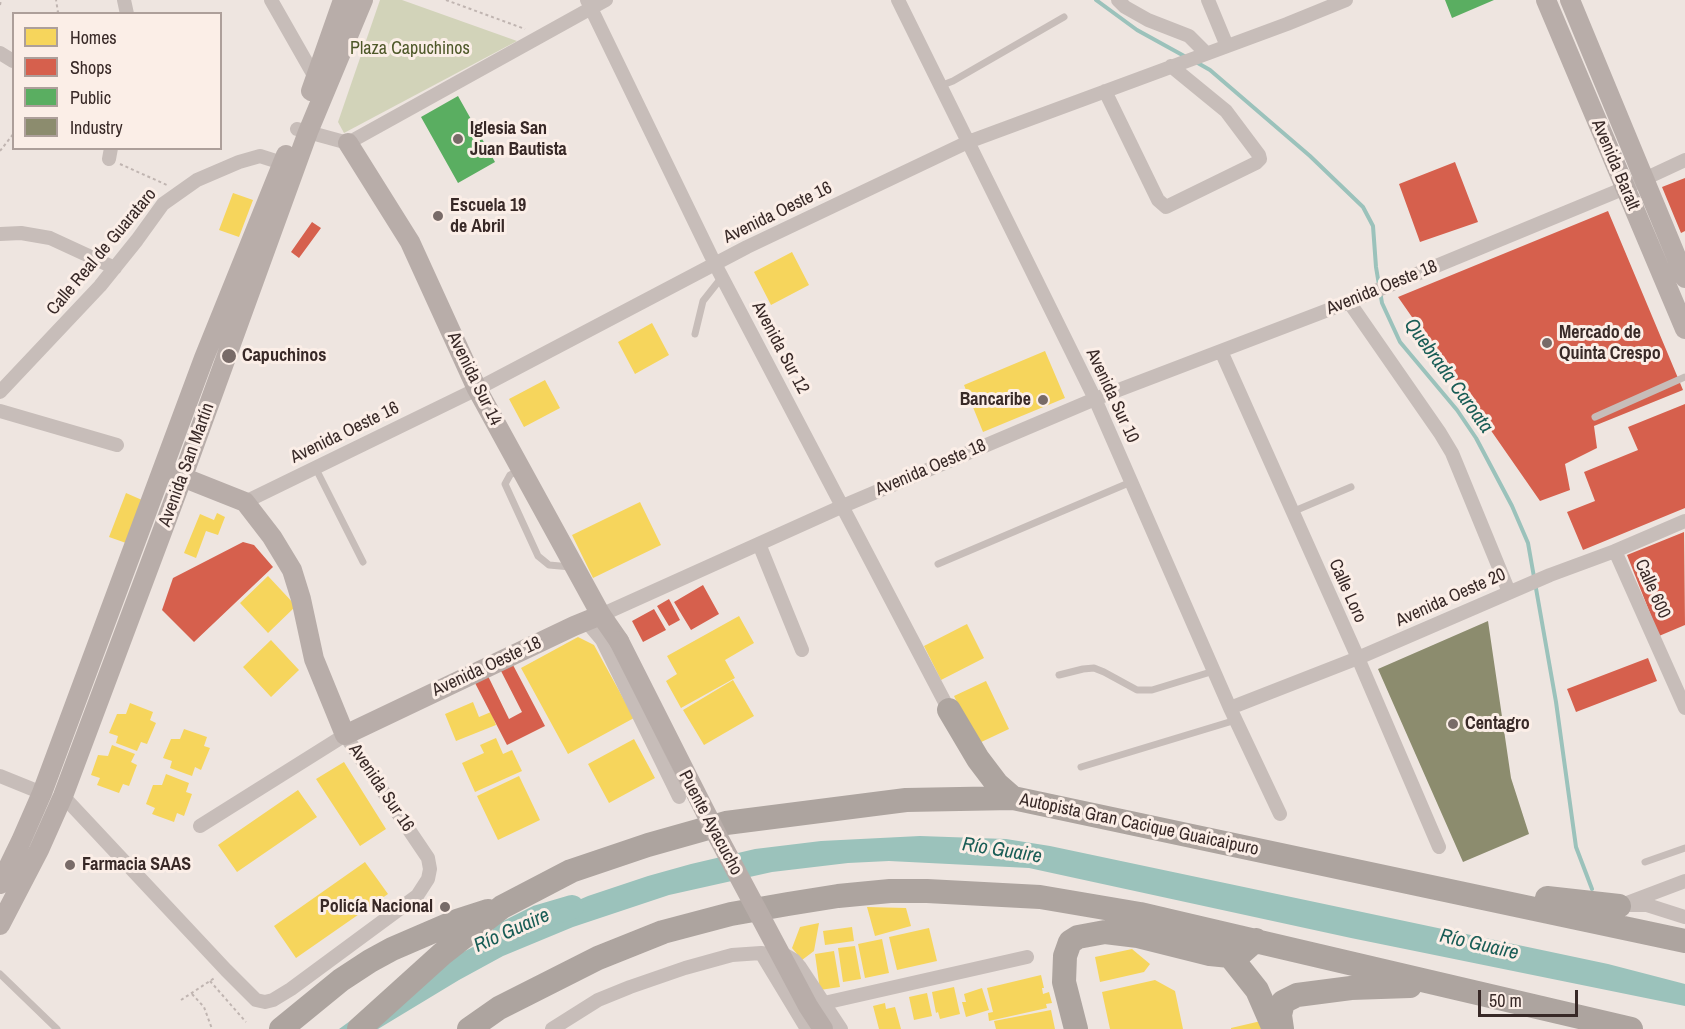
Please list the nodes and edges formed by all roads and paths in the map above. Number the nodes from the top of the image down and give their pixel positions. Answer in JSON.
{"nodes":[{"id":1,"x":1,"y":0,"type":"edge"},
{"id":2,"x":271,"y":0,"type":"edge"},
{"id":3,"x":343,"y":0,"type":"edge"},
{"id":4,"x":363,"y":0,"type":"edge"},
{"id":5,"x":446,"y":0,"type":"edge"},
{"id":6,"x":606,"y":0,"type":"edge"},
{"id":7,"x":898,"y":0,"type":"edge"},
{"id":8,"x":1118,"y":0,"type":"edge"},
{"id":9,"x":1208,"y":0,"type":"edge"},
{"id":10,"x":1307,"y":0,"type":"edge"},
{"id":11,"x":1346,"y":0,"type":"edge"},
{"id":12,"x":1546,"y":0,"type":"edge"},
{"id":13,"x":1570,"y":0,"type":"edge"},
{"id":14,"x":588,"y":4,"type":"edge"},
{"id":15,"x":0,"y":5,"type":"edge"},
{"id":16,"x":1312,"y":14,"type":"junction"},
{"id":17,"x":1064,"y":17,"type":"dead end"},
{"id":18,"x":541,"y":35,"type":"junction"},
{"id":19,"x":1227,"y":46,"type":"junction"},
{"id":20,"x":1205,"y":54,"type":"junction"},
{"id":21,"x":1172,"y":65,"type":"junction"},
{"id":22,"x":316,"y":79,"type":"junction"},
{"id":23,"x":940,"y":86,"type":"junction"},
{"id":24,"x":1105,"y":91,"type":"junction"},
{"id":25,"x":302,"y":131,"type":"junction"},
{"id":26,"x":12,"y":136,"type":"edge"},
{"id":27,"x":968,"y":142,"type":"junction"},
{"id":28,"x":348,"y":143,"type":"junction"},
{"id":29,"x":0,"y":151,"type":"edge"},
{"id":30,"x":110,"y":154,"type":"edge"},
{"id":31,"x":1685,"y":160,"type":"edge"},
{"id":32,"x":282,"y":164,"type":"junction"},
{"id":33,"x":1644,"y":178,"type":"junction"},
{"id":34,"x":1625,"y":188,"type":"junction"},
{"id":35,"x":180,"y":190,"type":"junction"},
{"id":36,"x":0,"y":234,"type":"edge"},
{"id":37,"x":715,"y":264,"type":"junction"},
{"id":38,"x":115,"y":268,"type":"junction"},
{"id":39,"x":722,"y":277,"type":"junction"},
{"id":40,"x":1685,"y":278,"type":"edge"},
{"id":41,"x":1349,"y":302,"type":"junction"},
{"id":42,"x":1685,"y":329,"type":"edge"},
{"id":43,"x":695,"y":334,"type":"dead end"},
{"id":44,"x":1221,"y":351,"type":"junction"},
{"id":45,"x":1685,"y":377,"type":"edge"},
{"id":46,"x":477,"y":389,"type":"junction"},
{"id":47,"x":0,"y":392,"type":"edge"},
{"id":48,"x":1095,"y":399,"type":"junction"},
{"id":49,"x":0,"y":411,"type":"edge"},
{"id":50,"x":1595,"y":417,"type":"dead end"},
{"id":51,"x":117,"y":445,"type":"dead end"},
{"id":52,"x":315,"y":467,"type":"junction"},
{"id":53,"x":521,"y":469,"type":"junction"},
{"id":54,"x":163,"y":470,"type":"junction"},
{"id":55,"x":183,"y":476,"type":"junction"},
{"id":56,"x":1131,"y":482,"type":"junction"},
{"id":57,"x":1351,"y":487,"type":"dead end"},
{"id":58,"x":245,"y":502,"type":"junction"},
{"id":59,"x":843,"y":506,"type":"junction"},
{"id":60,"x":1292,"y":512,"type":"junction"},
{"id":61,"x":1685,"y":521,"type":"edge"},
{"id":62,"x":759,"y":544,"type":"junction"},
{"id":63,"x":1615,"y":551,"type":"junction"},
{"id":64,"x":363,"y":562,"type":"dead end"},
{"id":65,"x":938,"y":564,"type":"dead end"},
{"id":66,"x":575,"y":568,"type":"junction"},
{"id":67,"x":1509,"y":592,"type":"junction"},
{"id":68,"x":594,"y":618,"type":"junction"},
{"id":69,"x":802,"y":650,"type":"dead end"},
{"id":70,"x":1358,"y":658,"type":"junction"},
{"id":71,"x":1214,"y":671,"type":"junction"},
{"id":72,"x":1059,"y":675,"type":"dead end"},
{"id":73,"x":1685,"y":708,"type":"edge"},
{"id":74,"x":949,"y":710,"type":"joint"},
{"id":75,"x":1233,"y":714,"type":"junction"},
{"id":76,"x":345,"y":735,"type":"junction"},
{"id":77,"x":1081,"y":767,"type":"dead end"},
{"id":78,"x":0,"y":776,"type":"edge"},
{"id":79,"x":42,"y":793,"type":"junction"},
{"id":80,"x":63,"y":796,"type":"junction"},
{"id":81,"x":679,"y":796,"type":"dead end"},
{"id":82,"x":1013,"y":798,"type":"junction"},
{"id":83,"x":1280,"y":814,"type":"dead end"},
{"id":84,"x":200,"y":826,"type":"dead end"},
{"id":85,"x":1439,"y":847,"type":"dead end"},
{"id":86,"x":1685,"y":848,"type":"edge"},
{"id":87,"x":1645,"y":862,"type":"dead end"},
{"id":88,"x":1685,"y":881,"type":"edge"},
{"id":89,"x":0,"y":884,"type":"edge"},
{"id":90,"x":21,"y":886,"type":"junction"},
{"id":91,"x":1477,"y":896,"type":"junction"},
{"id":92,"x":1619,"y":906,"type":"junction"},
{"id":93,"x":502,"y":907,"type":"junction"},
{"id":94,"x":0,"y":914,"type":"edge"},
{"id":95,"x":1685,"y":917,"type":"edge"},
{"id":96,"x":0,"y":925,"type":"edge"},
{"id":97,"x":1256,"y":940,"type":"junction"},
{"id":98,"x":1685,"y":941,"type":"edge"},
{"id":99,"x":761,"y":953,"type":"junction"},
{"id":100,"x":1230,"y":956,"type":"junction"},
{"id":101,"x":1027,"y":957,"type":"dead end"},
{"id":102,"x":226,"y":970,"type":"junction"},
{"id":103,"x":0,"y":974,"type":"edge"},
{"id":104,"x":210,"y":981,"type":"junction"},
{"id":105,"x":1445,"y":985,"type":"junction"},
{"id":106,"x":192,"y":994,"type":"junction"},
{"id":107,"x":181,"y":1000,"type":"dead end"},
{"id":108,"x":824,"y":1004,"type":"junction"},
{"id":109,"x":798,"y":1014,"type":"junction"},
{"id":110,"x":246,"y":1022,"type":"dead end"},
{"id":111,"x":1620,"y":1028,"type":"edge"},
{"id":112,"x":57,"y":1029,"type":"edge"},
{"id":113,"x":212,"y":1029,"type":"edge"},
{"id":114,"x":281,"y":1029,"type":"edge"},
{"id":115,"x":358,"y":1029,"type":"edge"},
{"id":116,"x":469,"y":1029,"type":"edge"},
{"id":117,"x":552,"y":1029,"type":"edge"},
{"id":118,"x":807,"y":1029,"type":"edge"},
{"id":119,"x":823,"y":1029,"type":"edge"},
{"id":120,"x":841,"y":1029,"type":"edge"},
{"id":121,"x":1076,"y":1029,"type":"edge"},
{"id":122,"x":1274,"y":1029,"type":"edge"},
{"id":123,"x":1282,"y":1029,"type":"edge"}],
"edges":[{"from":1,"to":15,"type":"path"},
{"from":2,"to":22,"type":"street"},
{"from":3,"to":22,"type":"main road","name":"Avenida San Martín"},
{"from":4,"to":25,"type":"main road","name":"Avenida San Martín"},
{"from":5,"to":18,"type":"path"},
{"from":6,"to":14,"type":"street"},
{"from":7,"to":23,"type":"street","name":"Avenida Sur 10"},
{"from":8,"to":20,"type":"street"},
{"from":9,"to":19,"type":"street"},
{"from":10,"to":16,"type":"street"},
{"from":11,"to":16,"type":"street","name":"Avenida Oeste 16"},
{"from":12,"to":34,"type":"main road","name":"Avenida Baralt"},
{"from":13,"to":33,"type":"main road","name":"Avenida Baralt"},
{"from":14,"to":18,"type":"street"},
{"from":14,"to":37,"type":"street","name":"Avenida Sur 12"},
{"from":16,"to":19,"type":"street","name":"Avenida Oeste 16"},
{"from":17,"to":23,"type":"lane"},
{"from":18,"to":28,"type":"street"},
{"from":19,"to":20,"type":"street","name":"Avenida Oeste 16"},
{"from":20,"to":21,"type":"street","name":"Avenida Oeste 16"},
{"from":21,"to":24,"type":"street","name":"Avenida Oeste 16"},
{"from":21,"to":24,"type":"street"},
{"from":22,"to":25,"type":"main road","name":"Avenida San Martín"},
{"from":23,"to":27,"type":"street","name":"Avenida Sur 10"},
{"from":24,"to":27,"type":"street","name":"Avenida Oeste 16"},
{"from":25,"to":28,"type":"street"},
{"from":25,"to":32,"type":"main road","name":"Avenida San Martín"},
{"from":25,"to":55,"type":"main road","name":"Avenida San Martín"},
{"from":26,"to":29,"type":"path"},
{"from":27,"to":37,"type":"street","name":"Avenida Oeste 16"},
{"from":27,"to":48,"type":"street","name":"Avenida Sur 10"},
{"from":28,"to":46,"type":"main road","name":"Avenida Sur 14"},
{"from":30,"to":35,"type":"path"},
{"from":31,"to":33,"type":"street","name":"Avenida Oeste 18"},
{"from":32,"to":35,"type":"street","name":"Calle Real de Guarataro"},
{"from":32,"to":54,"type":"main road","name":"Avenida San Martín"},
{"from":33,"to":34,"type":"street","name":"Avenida Oeste 18"},
{"from":33,"to":40,"type":"main road","name":"Avenida Baralt"},
{"from":34,"to":41,"type":"street","name":"Avenida Oeste 18"},
{"from":34,"to":42,"type":"main road","name":"Avenida Baralt"},
{"from":35,"to":38,"type":"street","name":"Calle Real de Guarataro"},
{"from":36,"to":38,"type":"street"},
{"from":37,"to":39,"type":"street","name":"Avenida Sur 12"},
{"from":37,"to":46,"type":"street","name":"Avenida Oeste 16"},
{"from":38,"to":47,"type":"street","name":"Calle Real de Guarataro"},
{"from":39,"to":43,"type":"lane"},
{"from":39,"to":59,"type":"street","name":"Avenida Sur 12"},
{"from":41,"to":44,"type":"street","name":"Avenida Oeste 18"},
{"from":41,"to":67,"type":"street"},
{"from":44,"to":48,"type":"street","name":"Avenida Oeste 18"},
{"from":44,"to":60,"type":"street","name":"Calle Loro"},
{"from":45,"to":50,"type":"lane"},
{"from":46,"to":52,"type":"street","name":"Avenida Oeste 16"},
{"from":46,"to":53,"type":"main road","name":"Avenida Sur 14"},
{"from":48,"to":56,"type":"street","name":"Avenida Sur 10"},
{"from":48,"to":59,"type":"street","name":"Avenida Oeste 18"},
{"from":49,"to":51,"type":"street"},
{"from":52,"to":58,"type":"street","name":"Avenida Oeste 16"},
{"from":52,"to":64,"type":"lane"},
{"from":53,"to":66,"type":"main road","name":"Avenida Sur 14"},
{"from":53,"to":66,"type":"lane"},
{"from":54,"to":55,"type":"main road"},
{"from":54,"to":79,"type":"main road","name":"Avenida San Martín"},
{"from":55,"to":58,"type":"main road"},
{"from":55,"to":80,"type":"main road","name":"Avenida San Martín"},
{"from":56,"to":65,"type":"lane"},
{"from":56,"to":71,"type":"street","name":"Avenida Sur 10"},
{"from":57,"to":60,"type":"lane"},
{"from":58,"to":76,"type":"main road","name":"Avenida Sur 16"},
{"from":59,"to":62,"type":"street","name":"Avenida Oeste 18"},
{"from":59,"to":74,"type":"street","name":"Avenida Sur 12"},
{"from":60,"to":70,"type":"street","name":"Calle Loro"},
{"from":61,"to":63,"type":"street","name":"Avenida Oeste 20"},
{"from":62,"to":68,"type":"street","name":"Avenida Oeste 18"},
{"from":62,"to":69,"type":"street"},
{"from":63,"to":67,"type":"street","name":"Avenida Oeste 20"},
{"from":63,"to":73,"type":"street","name":"Calle 600"},
{"from":66,"to":68,"type":"main road","name":"Avenida Sur 14"},
{"from":67,"to":70,"type":"street","name":"Avenida Oeste 20"},
{"from":68,"to":76,"type":"main road","name":"Avenida Oeste 18"},
{"from":68,"to":81,"type":"street"},
{"from":68,"to":119,"type":"main road","name":"Puente Ayacucho","bridge":true},
{"from":70,"to":75,"type":"street","name":"Avenida Oeste 20"},
{"from":70,"to":85,"type":"street","name":"Calle Loro"},
{"from":71,"to":72,"type":"lane"},
{"from":71,"to":75,"type":"street","name":"Avenida Sur 10"},
{"from":74,"to":82,"type":"highway"},
{"from":75,"to":77,"type":"lane"},
{"from":75,"to":83,"type":"street","name":"Avenida Sur 10"},
{"from":76,"to":84,"type":"street","name":"Avenida Oeste 18"},
{"from":76,"to":102,"type":"street","name":"Avenida Sur 16"},
{"from":78,"to":79,"type":"street"},
{"from":79,"to":89,"type":"main road","name":"Avenida San Martín"},
{"from":80,"to":90,"type":"main road","name":"Avenida San Martín"},
{"from":80,"to":102,"type":"street"},
{"from":82,"to":91,"type":"highway","name":"Autopista Gran Cacique Guaicaipuro"},
{"from":82,"to":93,"type":"highway","name":"Autopista Gran Cacique Guaicaipuro"},
{"from":86,"to":87,"type":"lane"},
{"from":88,"to":92,"type":"street"},
{"from":90,"to":94,"type":"main road"},
{"from":90,"to":96,"type":"main road","name":"Avenida San Martín"},
{"from":91,"to":92,"type":"highway"},
{"from":91,"to":98,"type":"highway","name":"Autopista Gran Cacique Guaicaipuro"},
{"from":92,"to":95,"type":"street"},
{"from":93,"to":114,"type":"highway"},
{"from":93,"to":115,"type":"highway","name":"Autopista Gran Cacique Guaicaipuro"},
{"from":97,"to":100,"type":"highway"},
{"from":97,"to":105,"type":"highway"},
{"from":97,"to":116,"type":"highway"},
{"from":99,"to":108,"type":"street"},
{"from":99,"to":109,"type":"street"},
{"from":99,"to":117,"type":"street"},
{"from":100,"to":121,"type":"highway"},
{"from":100,"to":122,"type":"highway"},
{"from":101,"to":108,"type":"street"},
{"from":102,"to":104,"type":"path"},
{"from":103,"to":112,"type":"lane"},
{"from":104,"to":106,"type":"path"},
{"from":104,"to":110,"type":"path"},
{"from":105,"to":111,"type":"highway"},
{"from":105,"to":123,"type":"highway"},
{"from":106,"to":107,"type":"path"},
{"from":106,"to":113,"type":"path"},
{"from":108,"to":109,"type":"street"},
{"from":108,"to":120,"type":"street"},
{"from":109,"to":118,"type":"street"}]}
